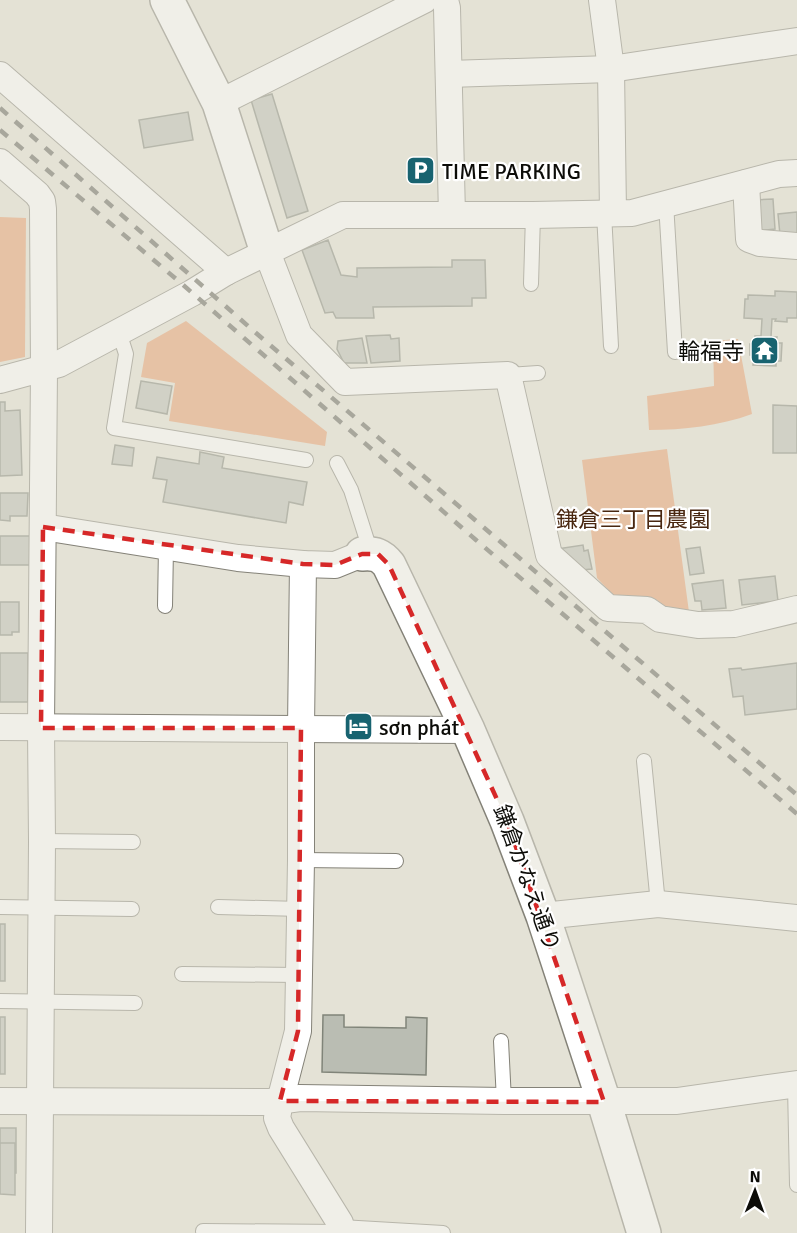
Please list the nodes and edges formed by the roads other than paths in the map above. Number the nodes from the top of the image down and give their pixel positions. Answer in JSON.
{"nodes":[{"id":1,"x":167,"y":0,"type":"edge"},
{"id":2,"x":424,"y":0,"type":"edge"},
{"id":3,"x":446,"y":0,"type":"edge"},
{"id":4,"x":602,"y":0,"type":"edge"},
{"id":5,"x":797,"y":41,"type":"edge"},
{"id":6,"x":611,"y":69,"type":"junction"},
{"id":7,"x":449,"y":74,"type":"junction"},
{"id":8,"x":0,"y":75,"type":"edge"},
{"id":9,"x":219,"y":103,"type":"junction"},
{"id":10,"x":1,"y":165,"type":"edge"},
{"id":11,"x":797,"y":173,"type":"edge"},
{"id":12,"x":746,"y":183,"type":"junction"},
{"id":13,"x":666,"y":203,"type":"junction"},
{"id":14,"x":609,"y":213,"type":"junction"},
{"id":15,"x":452,"y":215,"type":"junction"},
{"id":16,"x":533,"y":215,"type":"junction"},
{"id":17,"x":797,"y":246,"type":"edge"},
{"id":18,"x":267,"y":252,"type":"junction"},
{"id":19,"x":226,"y":272,"type":"junction"},
{"id":20,"x":531,"y":284,"type":"dead end"},
{"id":21,"x":119,"y":332,"type":"junction"},
{"id":22,"x":611,"y":346,"type":"dead end"},
{"id":23,"x":675,"y":352,"type":"dead end"},
{"id":24,"x":44,"y":369,"type":"junction"},
{"id":25,"x":538,"y":373,"type":"dead end"},
{"id":26,"x":508,"y":375,"type":"junction"},
{"id":27,"x":0,"y":380,"type":"edge"},
{"id":28,"x":306,"y":460,"type":"dead end"},
{"id":29,"x":337,"y":463,"type":"dead end"},
{"id":30,"x":43,"y":527,"type":"junction"},
{"id":31,"x":166,"y":547,"type":"junction"},
{"id":32,"x":367,"y":553,"type":"junction"},
{"id":33,"x":303,"y":564,"type":"junction"},
{"id":34,"x":165,"y":606,"type":"dead end"},
{"id":35,"x":797,"y":609,"type":"edge"},
{"id":36,"x":0,"y":727,"type":"edge"},
{"id":37,"x":41,"y":728,"type":"junction"},
{"id":38,"x":301,"y":728,"type":"junction"},
{"id":39,"x":468,"y":730,"type":"junction"},
{"id":40,"x":644,"y":761,"type":"dead end"},
{"id":41,"x":42,"y":841,"type":"junction"},
{"id":42,"x":133,"y":842,"type":"dead end"},
{"id":43,"x":302,"y":860,"type":"junction"},
{"id":44,"x":396,"y":861,"type":"dead end"},
{"id":45,"x":658,"y":904,"type":"junction"},
{"id":46,"x":0,"y":907,"type":"edge"},
{"id":47,"x":42,"y":907,"type":"junction"},
{"id":48,"x":218,"y":907,"type":"dead end"},
{"id":49,"x":132,"y":909,"type":"dead end"},
{"id":50,"x":301,"y":909,"type":"junction"},
{"id":51,"x":543,"y":916,"type":"junction"},
{"id":52,"x":797,"y":918,"type":"edge"},
{"id":53,"x":182,"y":974,"type":"dead end"},
{"id":54,"x":299,"y":975,"type":"junction"},
{"id":55,"x":0,"y":1001,"type":"edge"},
{"id":56,"x":41,"y":1001,"type":"junction"},
{"id":57,"x":135,"y":1003,"type":"dead end"},
{"id":58,"x":501,"y":1041,"type":"dead end"},
{"id":59,"x":796,"y":1085,"type":"edge"},
{"id":60,"x":0,"y":1101,"type":"edge"},
{"id":61,"x":40,"y":1101,"type":"junction"},
{"id":62,"x":280,"y":1101,"type":"junction"},
{"id":63,"x":504,"y":1101,"type":"junction"},
{"id":64,"x":604,"y":1102,"type":"junction"},
{"id":65,"x":797,"y":1185,"type":"edge"},
{"id":66,"x":203,"y":1231,"type":"dead end"},
{"id":67,"x":342,"y":1231,"type":"edge"},
{"id":68,"x":39,"y":1233,"type":"edge"},
{"id":69,"x":443,"y":1233,"type":"edge"},
{"id":70,"x":644,"y":1233,"type":"edge"}],
"edges":[{"from":1,"to":9,"type":"street"},
{"from":2,"to":9,"type":"street"},
{"from":3,"to":7,"type":"street"},
{"from":4,"to":6,"type":"street"},
{"from":5,"to":6,"type":"street"},
{"from":6,"to":7,"type":"street"},
{"from":6,"to":14,"type":"street"},
{"from":7,"to":15,"type":"street"},
{"from":8,"to":19,"type":"street"},
{"from":9,"to":18,"type":"street"},
{"from":10,"to":24,"type":"street"},
{"from":11,"to":12,"type":"street"},
{"from":12,"to":13,"type":"street"},
{"from":12,"to":17,"type":"street"},
{"from":13,"to":14,"type":"street"},
{"from":13,"to":23,"type":"lane"},
{"from":14,"to":16,"type":"street"},
{"from":14,"to":22,"type":"lane"},
{"from":15,"to":16,"type":"street"},
{"from":15,"to":18,"type":"street"},
{"from":16,"to":20,"type":"lane"},
{"from":18,"to":19,"type":"street"},
{"from":18,"to":26,"type":"street"},
{"from":19,"to":21,"type":"street"},
{"from":21,"to":24,"type":"street"},
{"from":21,"to":28,"type":"lane"},
{"from":24,"to":27,"type":"street"},
{"from":24,"to":30,"type":"street"},
{"from":25,"to":26,"type":"lane"},
{"from":26,"to":35,"type":"street"},
{"from":29,"to":32,"type":"lane"},
{"from":30,"to":31,"type":"street"},
{"from":30,"to":37,"type":"street"},
{"from":31,"to":33,"type":"street"},
{"from":31,"to":34,"type":"lane"},
{"from":32,"to":33,"type":"street"},
{"from":32,"to":39,"type":"street","name":"鎌倉かなえ通り"},
{"from":33,"to":38,"type":"street"},
{"from":36,"to":37,"type":"street"},
{"from":37,"to":38,"type":"street"},
{"from":37,"to":41,"type":"street"},
{"from":38,"to":39,"type":"street"},
{"from":38,"to":43,"type":"street"},
{"from":39,"to":51,"type":"street","name":"鎌倉かなえ通り"},
{"from":40,"to":45,"type":"lane"},
{"from":41,"to":42,"type":"lane"},
{"from":41,"to":47,"type":"street"},
{"from":43,"to":44,"type":"lane"},
{"from":43,"to":50,"type":"street"},
{"from":45,"to":51,"type":"street"},
{"from":45,"to":52,"type":"street"},
{"from":46,"to":47,"type":"lane"},
{"from":47,"to":49,"type":"lane"},
{"from":47,"to":56,"type":"street"},
{"from":48,"to":50,"type":"lane"},
{"from":50,"to":54,"type":"street"},
{"from":51,"to":64,"type":"street","name":"鎌倉かなえ通り"},
{"from":53,"to":54,"type":"lane"},
{"from":54,"to":62,"type":"street"},
{"from":55,"to":56,"type":"lane"},
{"from":56,"to":57,"type":"lane"},
{"from":56,"to":61,"type":"street"},
{"from":58,"to":63,"type":"lane"},
{"from":59,"to":64,"type":"street"},
{"from":59,"to":65,"type":"lane"},
{"from":60,"to":61,"type":"street"},
{"from":61,"to":62,"type":"street"},
{"from":61,"to":68,"type":"street"},
{"from":62,"to":63,"type":"street"},
{"from":62,"to":67,"type":"street"},
{"from":63,"to":64,"type":"street"},
{"from":64,"to":70,"type":"street","name":"鎌倉かなえ通り"},
{"from":66,"to":67,"type":"lane"},
{"from":67,"to":69,"type":"lane"}]}
